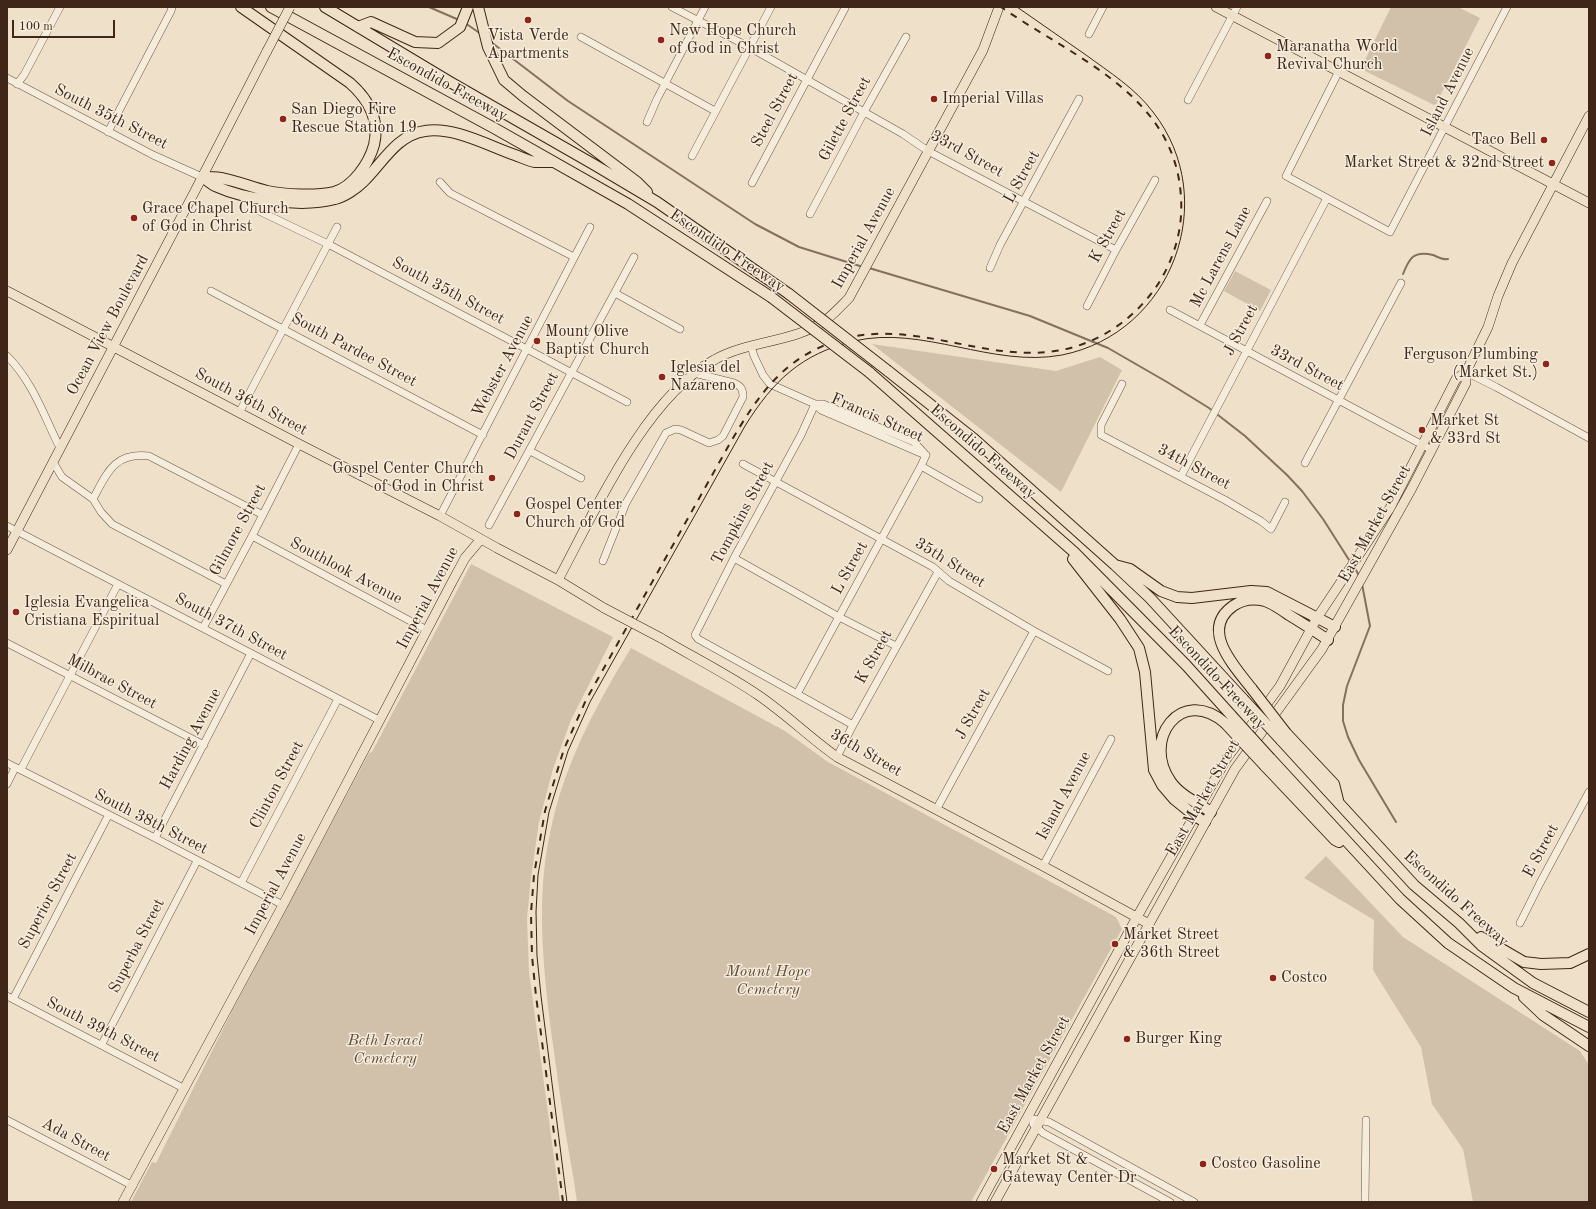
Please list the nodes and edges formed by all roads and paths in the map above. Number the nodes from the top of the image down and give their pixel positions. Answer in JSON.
{"nodes":[{"id":1,"x":60,"y":7,"type":"edge"},
{"id":2,"x":172,"y":7,"type":"edge"},
{"id":3,"x":241,"y":7,"type":"edge"},
{"id":4,"x":271,"y":7,"type":"edge"},
{"id":5,"x":290,"y":7,"type":"edge"},
{"id":6,"x":325,"y":7,"type":"edge"},
{"id":7,"x":672,"y":7,"type":"edge"},
{"id":8,"x":705,"y":7,"type":"edge"},
{"id":9,"x":999,"y":7,"type":"edge"},
{"id":10,"x":1103,"y":7,"type":"edge"},
{"id":11,"x":1216,"y":7,"type":"edge"},
{"id":12,"x":1237,"y":7,"type":"edge"},
{"id":13,"x":1507,"y":7,"type":"edge"},
{"id":14,"x":767,"y":8,"type":"edge"},
{"id":15,"x":845,"y":8,"type":"edge"},
{"id":16,"x":473,"y":10,"type":"edge"},
{"id":17,"x":1232,"y":16,"type":"junction"},
{"id":18,"x":698,"y":21,"type":"junction"},
{"id":19,"x":358,"y":27,"type":"junction"},
{"id":20,"x":1089,"y":34,"type":"dead end"},
{"id":21,"x":581,"y":37,"type":"dead end"},
{"id":22,"x":906,"y":37,"type":"dead end"},
{"id":23,"x":749,"y":47,"type":"junction"},
{"id":24,"x":1339,"y":71,"type":"junction"},
{"id":25,"x":7,"y":78,"type":"edge"},
{"id":26,"x":806,"y":80,"type":"junction"},
{"id":27,"x":17,"y":84,"type":"junction"},
{"id":28,"x":665,"y":84,"type":"junction"},
{"id":29,"x":1080,"y":99,"type":"dead end"},
{"id":30,"x":1188,"y":100,"type":"dead end"},
{"id":31,"x":716,"y":111,"type":"junction"},
{"id":32,"x":864,"y":112,"type":"junction"},
{"id":33,"x":1589,"y":116,"type":"edge"},
{"id":34,"x":647,"y":122,"type":"dead end"},
{"id":35,"x":1445,"y":127,"type":"junction"},
{"id":36,"x":108,"y":132,"type":"junction"},
{"id":37,"x":928,"y":151,"type":"junction"},
{"id":38,"x":692,"y":156,"type":"dead end"},
{"id":39,"x":553,"y":162,"type":"junction"},
{"id":40,"x":202,"y":177,"type":"junction"},
{"id":41,"x":1155,"y":180,"type":"dead end"},
{"id":42,"x":440,"y":182,"type":"dead end"},
{"id":43,"x":752,"y":183,"type":"dead end"},
{"id":44,"x":1554,"y":184,"type":"junction"},
{"id":45,"x":1327,"y":198,"type":"junction"},
{"id":46,"x":1025,"y":201,"type":"junction"},
{"id":47,"x":1267,"y":201,"type":"dead end"},
{"id":48,"x":657,"y":202,"type":"junction"},
{"id":49,"x":1589,"y":203,"type":"edge"},
{"id":50,"x":255,"y":209,"type":"dead end"},
{"id":51,"x":810,"y":214,"type":"dead end"},
{"id":52,"x":337,"y":226,"type":"dead end"},
{"id":53,"x":590,"y":227,"type":"dead end"},
{"id":54,"x":328,"y":244,"type":"junction"},
{"id":55,"x":1116,"y":250,"type":"junction"},
{"id":56,"x":574,"y":257,"type":"junction"},
{"id":57,"x":634,"y":257,"type":"dead end"},
{"id":58,"x":990,"y":268,"type":"dead end"},
{"id":59,"x":1401,"y":283,"type":"dead end"},
{"id":60,"x":7,"y":291,"type":"edge"},
{"id":61,"x":211,"y":291,"type":"dead end"},
{"id":62,"x":615,"y":293,"type":"junction"},
{"id":63,"x":1087,"y":306,"type":"dead end"},
{"id":64,"x":1170,"y":310,"type":"dead end"},
{"id":65,"x":1200,"y":325,"type":"junction"},
{"id":66,"x":283,"y":329,"type":"junction"},
{"id":67,"x":680,"y":329,"type":"dead end"},
{"id":68,"x":751,"y":346,"type":"junction"},
{"id":69,"x":113,"y":347,"type":"junction"},
{"id":70,"x":528,"y":349,"type":"junction"},
{"id":71,"x":1246,"y":351,"type":"junction"},
{"id":72,"x":7,"y":356,"type":"edge"},
{"id":73,"x":1466,"y":372,"type":"junction"},
{"id":74,"x":571,"y":373,"type":"junction"},
{"id":75,"x":694,"y":373,"type":"junction"},
{"id":76,"x":1122,"y":384,"type":"dead end"},
{"id":77,"x":1339,"y":401,"type":"junction"},
{"id":78,"x":627,"y":402,"type":"dead end"},
{"id":79,"x":815,"y":404,"type":"junction"},
{"id":80,"x":239,"y":413,"type":"junction"},
{"id":81,"x":482,"y":435,"type":"junction"},
{"id":82,"x":1589,"y":438,"type":"edge"},
{"id":83,"x":299,"y":444,"type":"junction"},
{"id":84,"x":1423,"y":445,"type":"junction"},
{"id":85,"x":60,"y":448,"type":"junction"},
{"id":86,"x":1432,"y":450,"type":"junction"},
{"id":87,"x":530,"y":451,"type":"junction"},
{"id":88,"x":926,"y":455,"type":"joint"},
{"id":89,"x":53,"y":462,"type":"junction"},
{"id":90,"x":1305,"y":463,"type":"dead end"},
{"id":91,"x":743,"y":464,"type":"dead end"},
{"id":92,"x":921,"y":466,"type":"junction"},
{"id":93,"x":1181,"y":476,"type":"junction"},
{"id":94,"x":581,"y":478,"type":"dead end"},
{"id":95,"x":776,"y":481,"type":"junction"},
{"id":96,"x":93,"y":499,"type":"junction"},
{"id":97,"x":979,"y":499,"type":"dead end"},
{"id":98,"x":1285,"y":502,"type":"dead end"},
{"id":99,"x":263,"y":515,"type":"junction"},
{"id":100,"x":440,"y":516,"type":"junction"},
{"id":101,"x":489,"y":525,"type":"dead end"},
{"id":102,"x":7,"y":526,"type":"edge"},
{"id":103,"x":17,"y":531,"type":"junction"},
{"id":104,"x":1052,"y":532,"type":"junction"},
{"id":105,"x":252,"y":536,"type":"junction"},
{"id":106,"x":481,"y":539,"type":"junction"},
{"id":107,"x":882,"y":539,"type":"junction"},
{"id":108,"x":7,"y":550,"type":"edge"},
{"id":109,"x":734,"y":558,"type":"junction"},
{"id":110,"x":603,"y":561,"type":"dead end"},
{"id":111,"x":1115,"y":565,"type":"junction"},
{"id":112,"x":938,"y":572,"type":"junction"},
{"id":113,"x":558,"y":580,"type":"junction"},
{"id":114,"x":118,"y":584,"type":"junction"},
{"id":115,"x":226,"y":584,"type":"junction"},
{"id":116,"x":839,"y":617,"type":"junction"},
{"id":117,"x":1317,"y":618,"type":"junction"},
{"id":118,"x":1335,"y":627,"type":"junction"},
{"id":119,"x":203,"y":628,"type":"junction"},
{"id":120,"x":1311,"y":629,"type":"junction"},
{"id":121,"x":427,"y":630,"type":"junction"},
{"id":122,"x":1034,"y":631,"type":"junction"},
{"id":123,"x":695,"y":635,"type":"joint"},
{"id":124,"x":1328,"y":640,"type":"junction"},
{"id":125,"x":7,"y":643,"type":"edge"},
{"id":126,"x":896,"y":646,"type":"junction"},
{"id":127,"x":251,"y":653,"type":"junction"},
{"id":128,"x":1108,"y":671,"type":"dead end"},
{"id":129,"x":70,"y":675,"type":"junction"},
{"id":130,"x":797,"y":694,"type":"junction"},
{"id":131,"x":338,"y":699,"type":"junction"},
{"id":132,"x":1228,"y":719,"type":"junction"},
{"id":133,"x":379,"y":720,"type":"junction"},
{"id":134,"x":853,"y":725,"type":"junction"},
{"id":135,"x":1284,"y":736,"type":"junction"},
{"id":136,"x":1111,"y":739,"type":"dead end"},
{"id":137,"x":204,"y":745,"type":"junction"},
{"id":138,"x":837,"y":757,"type":"junction"},
{"id":139,"x":7,"y":763,"type":"edge"},
{"id":140,"x":18,"y":768,"type":"junction"},
{"id":141,"x":7,"y":784,"type":"edge"},
{"id":142,"x":1589,"y":792,"type":"edge"},
{"id":143,"x":1201,"y":805,"type":"junction"},
{"id":144,"x":936,"y":810,"type":"junction"},
{"id":145,"x":1211,"y":812,"type":"junction"},
{"id":146,"x":108,"y":816,"type":"junction"},
{"id":147,"x":1195,"y":816,"type":"junction"},
{"id":148,"x":1205,"y":822,"type":"junction"},
{"id":149,"x":155,"y":838,"type":"junction"},
{"id":150,"x":197,"y":861,"type":"junction"},
{"id":151,"x":1043,"y":866,"type":"junction"},
{"id":152,"x":241,"y":883,"type":"junction"},
{"id":153,"x":283,"y":905,"type":"junction"},
{"id":154,"x":1138,"y":917,"type":"junction"},
{"id":155,"x":1459,"y":923,"type":"junction"},
{"id":156,"x":1520,"y":923,"type":"dead end"},
{"id":157,"x":1149,"y":924,"type":"junction"},
{"id":158,"x":1589,"y":954,"type":"edge"},
{"id":159,"x":1514,"y":988,"type":"junction"},
{"id":160,"x":10,"y":998,"type":"edge"},
{"id":161,"x":1589,"y":1012,"type":"edge"},
{"id":162,"x":1589,"y":1027,"type":"edge"},
{"id":163,"x":102,"y":1044,"type":"junction"},
{"id":164,"x":1589,"y":1046,"type":"edge"},
{"id":165,"x":185,"y":1089,"type":"junction"},
{"id":166,"x":1027,"y":1118,"type":"junction"},
{"id":167,"x":7,"y":1120,"type":"edge"},
{"id":168,"x":1366,"y":1120,"type":"dead end"},
{"id":169,"x":1038,"y":1123,"type":"junction"},
{"id":170,"x":133,"y":1186,"type":"junction"},
{"id":171,"x":124,"y":1202,"type":"edge"},
{"id":172,"x":981,"y":1202,"type":"edge"},
{"id":173,"x":995,"y":1202,"type":"edge"},
{"id":174,"x":1170,"y":1202,"type":"edge"},
{"id":175,"x":1194,"y":1202,"type":"edge"},
{"id":176,"x":1365,"y":1202,"type":"edge"}],
"edges":[{"from":1,"to":27,"type":"street"},
{"from":2,"to":36,"type":"street"},
{"from":3,"to":40,"type":"highway"},
{"from":4,"to":39,"type":"highway","name":"Escondido Freeway"},
{"from":5,"to":40,"type":"main road","name":"Ocean View Boulevard","bridge":true},
{"from":6,"to":19,"type":"highway","name":"Escondido Freeway"},
{"from":7,"to":18,"type":"street","name":"33rd Street"},
{"from":8,"to":18,"type":"street"},
{"from":9,"to":37,"type":"main road","name":"Imperial Avenue"},
{"from":10,"to":20,"type":"street"},
{"from":11,"to":17,"type":"main road"},
{"from":12,"to":17,"type":"street"},
{"from":13,"to":35,"type":"street","name":"Island Avenue"},
{"from":14,"to":23,"type":"street"},
{"from":15,"to":26,"type":"street","name":"Steel Street"},
{"from":16,"to":19,"type":"highway"},
{"from":16,"to":48,"type":"highway"},
{"from":17,"to":24,"type":"main road"},
{"from":17,"to":30,"type":"street"},
{"from":18,"to":23,"type":"street","name":"33rd Street"},
{"from":18,"to":28,"type":"street"},
{"from":19,"to":48,"type":"highway","name":"Escondido Freeway"},
{"from":21,"to":28,"type":"street"},
{"from":22,"to":32,"type":"street","name":"Gilette Street"},
{"from":23,"to":26,"type":"street","name":"33rd Street"},
{"from":23,"to":31,"type":"street"},
{"from":24,"to":35,"type":"main road"},
{"from":24,"to":45,"type":"street"},
{"from":25,"to":27,"type":"street","name":"South 35th Street"},
{"from":26,"to":32,"type":"street","name":"33rd Street"},
{"from":26,"to":43,"type":"street","name":"Steel Street"},
{"from":27,"to":36,"type":"street","name":"South 35th Street"},
{"from":28,"to":31,"type":"street"},
{"from":28,"to":34,"type":"street"},
{"from":29,"to":46,"type":"street","name":"L Street"},
{"from":31,"to":38,"type":"street"},
{"from":32,"to":37,"type":"street","name":"33rd Street"},
{"from":32,"to":51,"type":"street","name":"Gilette Street"},
{"from":33,"to":44,"type":"main road","name":"East Market Street"},
{"from":35,"to":44,"type":"main road"},
{"from":35,"to":45,"type":"street","name":"Island Avenue"},
{"from":36,"to":40,"type":"street","name":"South 35th Street"},
{"from":37,"to":46,"type":"street","name":"33rd Street"},
{"from":37,"to":68,"type":"main road","name":"Imperial Avenue"},
{"from":39,"to":40,"type":"highway"},
{"from":39,"to":104,"type":"highway","name":"Escondido Freeway","bridge":true},
{"from":40,"to":69,"type":"main road","name":"Ocean View Boulevard"},
{"from":41,"to":55,"type":"street","name":"K Street"},
{"from":42,"to":56,"type":"street"},
{"from":44,"to":49,"type":"main road"},
{"from":44,"to":73,"type":"main road","name":"East Market Street"},
{"from":45,"to":71,"type":"street","name":"J Street"},
{"from":46,"to":55,"type":"street","name":"33rd Street"},
{"from":46,"to":58,"type":"street","name":"L Street"},
{"from":47,"to":65,"type":"street","name":"Mc Larens Lane"},
{"from":48,"to":111,"type":"highway","name":"Escondido Freeway","bridge":true},
{"from":50,"to":54,"type":"street","name":"South 35th Street"},
{"from":52,"to":54,"type":"street"},
{"from":53,"to":56,"type":"street","name":"Webster Avenue"},
{"from":54,"to":66,"type":"street"},
{"from":54,"to":70,"type":"street","name":"South 35th Street"},
{"from":55,"to":63,"type":"street","name":"K Street"},
{"from":56,"to":70,"type":"street","name":"Webster Avenue"},
{"from":57,"to":62,"type":"street","name":"Durant Street"},
{"from":59,"to":77,"type":"street"},
{"from":60,"to":69,"type":"main road","name":"South 36th Street"},
{"from":61,"to":66,"type":"street","name":"South Pardee Street"},
{"from":62,"to":67,"type":"street"},
{"from":62,"to":74,"type":"street","name":"Durant Street"},
{"from":64,"to":65,"type":"street","name":"33rd Street"},
{"from":65,"to":71,"type":"street","name":"33rd Street"},
{"from":66,"to":80,"type":"street"},
{"from":66,"to":81,"type":"street","name":"South Pardee Street"},
{"from":68,"to":75,"type":"main road","name":"Imperial Avenue"},
{"from":68,"to":79,"type":"street","name":"Francis Street"},
{"from":69,"to":80,"type":"main road","name":"South 36th Street"},
{"from":69,"to":85,"type":"main road","name":"Ocean View Boulevard"},
{"from":70,"to":74,"type":"street","name":"South 35th Street"},
{"from":70,"to":81,"type":"street","name":"Webster Avenue"},
{"from":71,"to":77,"type":"street","name":"33rd Street"},
{"from":71,"to":93,"type":"street","name":"J Street"},
{"from":72,"to":85,"type":"street"},
{"from":73,"to":82,"type":"street"},
{"from":73,"to":84,"type":"main road","name":"East Market Street"},
{"from":73,"to":86,"type":"main road","name":"East Market Street"},
{"from":74,"to":78,"type":"street","name":"South 35th Street"},
{"from":74,"to":87,"type":"street","name":"Durant Street"},
{"from":75,"to":110,"type":"street"},
{"from":75,"to":113,"type":"main road","name":"Imperial Avenue"},
{"from":76,"to":93,"type":"street","name":"34th Street"},
{"from":77,"to":84,"type":"street","name":"33rd Street"},
{"from":77,"to":90,"type":"street"},
{"from":79,"to":88,"type":"street","name":"Francis Street"},
{"from":79,"to":95,"type":"street","name":"Tompkins Street"},
{"from":80,"to":83,"type":"main road","name":"South 36th Street"},
{"from":81,"to":100,"type":"street","name":"Webster Avenue"},
{"from":83,"to":99,"type":"street","name":"Gilmore Street"},
{"from":83,"to":100,"type":"main road","name":"South 36th Street"},
{"from":84,"to":86,"type":"street","name":"33rd Street"},
{"from":84,"to":117,"type":"main road","name":"East Market Street"},
{"from":85,"to":89,"type":"main road","name":"Ocean View Boulevard"},
{"from":86,"to":118,"type":"main road","name":"East Market Street"},
{"from":87,"to":94,"type":"street"},
{"from":87,"to":101,"type":"street","name":"Durant Street"},
{"from":88,"to":92,"type":"street","name":"L Street"},
{"from":89,"to":96,"type":"street"},
{"from":89,"to":103,"type":"main road","name":"Ocean View Boulevard"},
{"from":91,"to":95,"type":"street","name":"35th Street"},
{"from":92,"to":97,"type":"street","name":"Francis Street"},
{"from":92,"to":107,"type":"street","name":"L Street"},
{"from":93,"to":98,"type":"street","name":"34th Street"},
{"from":95,"to":107,"type":"street","name":"35th Street"},
{"from":95,"to":109,"type":"street","name":"Tompkins Street"},
{"from":96,"to":99,"type":"street"},
{"from":96,"to":115,"type":"street"},
{"from":99,"to":105,"type":"street","name":"Gilmore Street"},
{"from":100,"to":106,"type":"main road","name":"South 36th Street"},
{"from":102,"to":103,"type":"street","name":"South 37th Street"},
{"from":103,"to":108,"type":"main road","name":"Ocean View Boulevard"},
{"from":103,"to":114,"type":"street","name":"South 37th Street"},
{"from":104,"to":132,"type":"highway","name":"Escondido Freeway"},
{"from":104,"to":147,"type":"highway"},
{"from":105,"to":115,"type":"street","name":"Gilmore Street"},
{"from":105,"to":121,"type":"street","name":"Southlook Avenue"},
{"from":106,"to":113,"type":"main road","name":"Imperial Avenue"},
{"from":106,"to":121,"type":"main road","name":"Imperial Avenue"},
{"from":107,"to":112,"type":"street","name":"35th Street"},
{"from":107,"to":116,"type":"street","name":"L Street"},
{"from":109,"to":116,"type":"street"},
{"from":109,"to":123,"type":"street","name":"Tompkins Street"},
{"from":111,"to":117,"type":"highway"},
{"from":111,"to":135,"type":"highway","name":"Escondido Freeway","bridge":true},
{"from":112,"to":122,"type":"street","name":"35th Street"},
{"from":112,"to":126,"type":"street","name":"K Street"},
{"from":113,"to":138,"type":"main road","name":"36th Street","bridge":true},
{"from":114,"to":119,"type":"street","name":"South 37th Street"},
{"from":114,"to":129,"type":"street"},
{"from":115,"to":119,"type":"street","name":"Gilmore Street"},
{"from":116,"to":126,"type":"street"},
{"from":116,"to":130,"type":"street","name":"L Street"},
{"from":117,"to":118,"type":"highway"},
{"from":117,"to":120,"type":"main road","name":"East Market Street"},
{"from":118,"to":124,"type":"main road","name":"East Market Street"},
{"from":119,"to":127,"type":"street","name":"South 37th Street"},
{"from":120,"to":124,"type":"highway"},
{"from":120,"to":135,"type":"highway","bridge":true},
{"from":120,"to":143,"type":"main road","name":"East Market Street"},
{"from":121,"to":133,"type":"main road","name":"Imperial Avenue"},
{"from":122,"to":128,"type":"street","name":"35th Street"},
{"from":122,"to":144,"type":"street","name":"J Street"},
{"from":123,"to":130,"type":"street","name":"36th Street"},
{"from":124,"to":145,"type":"main road","name":"East Market Street"},
{"from":125,"to":129,"type":"street","name":"Milbrae Street"},
{"from":126,"to":134,"type":"street","name":"K Street"},
{"from":127,"to":131,"type":"street","name":"South 37th Street"},
{"from":127,"to":137,"type":"street","name":"Harding Avenue"},
{"from":129,"to":137,"type":"street","name":"Milbrae Street"},
{"from":129,"to":140,"type":"street"},
{"from":130,"to":134,"type":"street","name":"36th Street"},
{"from":131,"to":133,"type":"street","name":"South 37th Street"},
{"from":131,"to":152,"type":"street","name":"Clinton Street"},
{"from":132,"to":143,"type":"highway"},
{"from":132,"to":159,"type":"highway","name":"Escondido Freeway","bridge":true},
{"from":133,"to":153,"type":"main road","name":"Imperial Avenue"},
{"from":134,"to":138,"type":"street","name":"K Street"},
{"from":135,"to":155,"type":"highway","name":"Escondido Freeway"},
{"from":136,"to":151,"type":"street","name":"Island Avenue"},
{"from":137,"to":149,"type":"street","name":"Harding Avenue"},
{"from":138,"to":144,"type":"main road","name":"36th Street"},
{"from":139,"to":140,"type":"street","name":"South 38th Street"},
{"from":140,"to":141,"type":"street"},
{"from":140,"to":146,"type":"street","name":"South 38th Street"},
{"from":142,"to":156,"type":"street","name":"E Street"},
{"from":143,"to":145,"type":"highway"},
{"from":143,"to":147,"type":"main road","name":"East Market Street"},
{"from":144,"to":151,"type":"main road","name":"36th Street"},
{"from":145,"to":148,"type":"main road","name":"East Market Street"},
{"from":146,"to":149,"type":"street","name":"South 38th Street"},
{"from":146,"to":160,"type":"street","name":"Superior Street"},
{"from":147,"to":148,"type":"highway"},
{"from":147,"to":154,"type":"main road","name":"East Market Street"},
{"from":148,"to":157,"type":"main road","name":"East Market Street"},
{"from":149,"to":150,"type":"street","name":"South 38th Street"},
{"from":150,"to":152,"type":"street","name":"South 38th Street"},
{"from":150,"to":163,"type":"street","name":"Superba Street"},
{"from":151,"to":154,"type":"main road","name":"36th Street"},
{"from":152,"to":153,"type":"street","name":"South 38th Street"},
{"from":153,"to":165,"type":"main road","name":"Imperial Avenue"},
{"from":154,"to":157,"type":"main road","name":"36th Street"},
{"from":154,"to":166,"type":"main road","name":"East Market Street"},
{"from":155,"to":158,"type":"highway"},
{"from":155,"to":161,"type":"highway","name":"Escondido Freeway"},
{"from":157,"to":169,"type":"main road","name":"East Market Street"},
{"from":159,"to":162,"type":"highway","name":"Escondido Freeway"},
{"from":159,"to":164,"type":"highway"},
{"from":160,"to":163,"type":"street","name":"South 39th Street"},
{"from":163,"to":165,"type":"street","name":"South 39th Street"},
{"from":165,"to":170,"type":"main road","name":"Imperial Avenue"},
{"from":166,"to":169,"type":"street"},
{"from":166,"to":172,"type":"main road","name":"East Market Street"},
{"from":167,"to":170,"type":"street","name":"Ada Street"},
{"from":168,"to":176,"type":"street"},
{"from":169,"to":173,"type":"main road","name":"East Market Street"},
{"from":169,"to":174,"type":"street"},
{"from":169,"to":175,"type":"street"},
{"from":170,"to":171,"type":"main road","name":"Imperial Avenue"}]}
